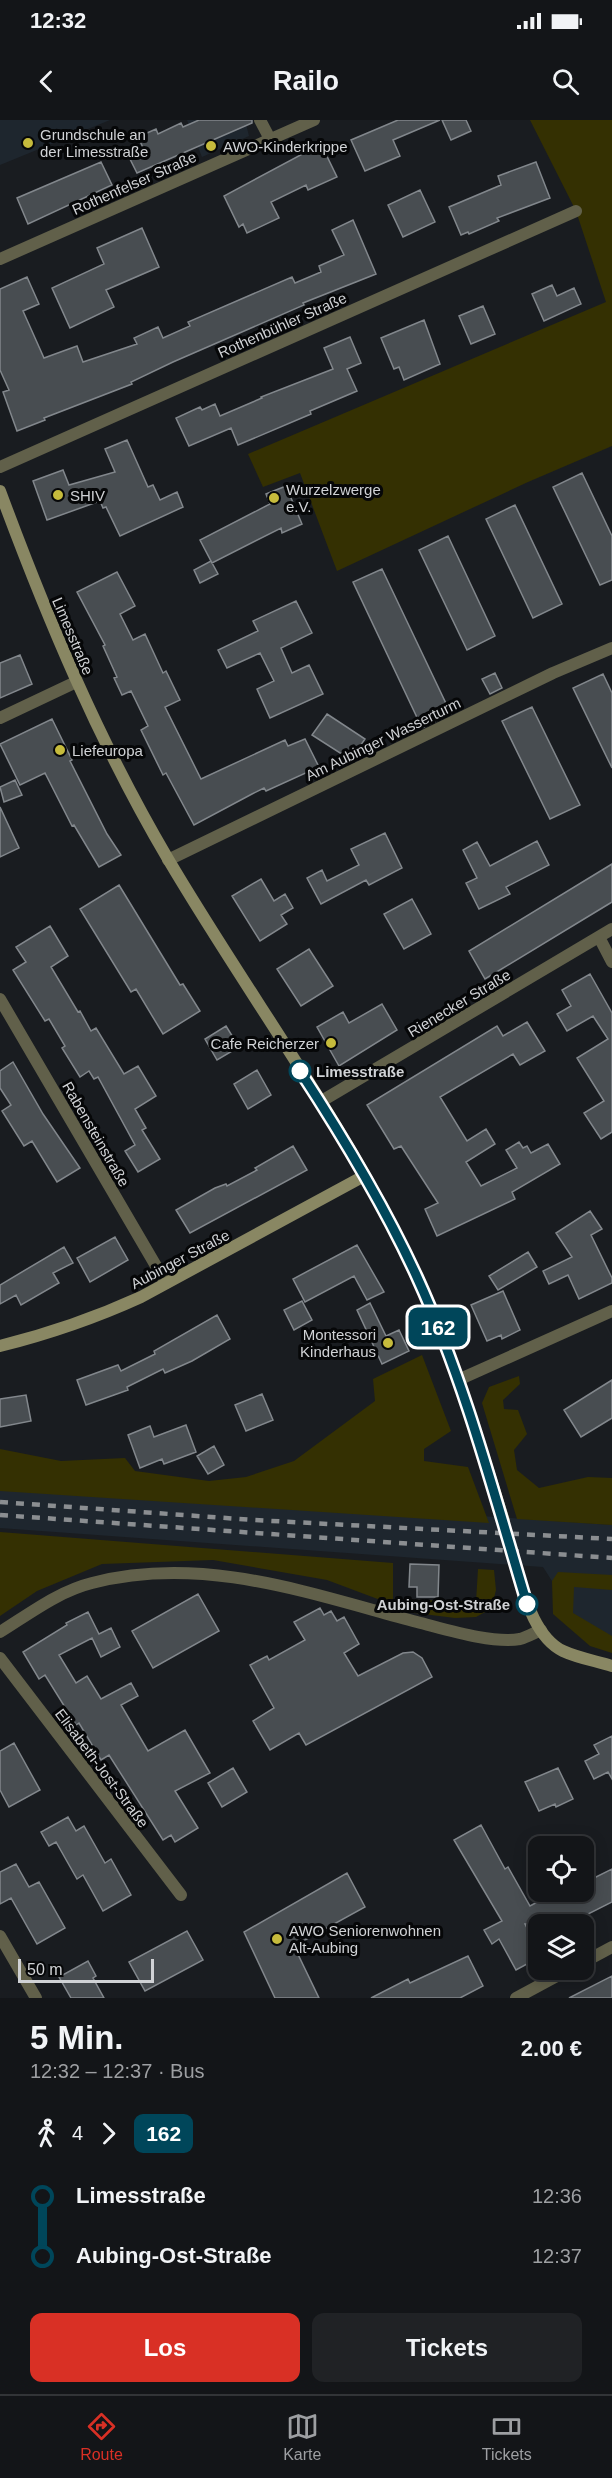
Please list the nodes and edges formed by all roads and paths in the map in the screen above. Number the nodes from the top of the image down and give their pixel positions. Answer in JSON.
{"nodes":[{"id":1,"x":260,"y":120,"type":"edge"},
{"id":2,"x":314,"y":120,"type":"edge"},
{"id":3,"x":270,"y":139,"type":"junction"},
{"id":4,"x":576,"y":211,"type":"dead end"},
{"id":5,"x":0,"y":260,"type":"edge"},
{"id":6,"x":0,"y":466,"type":"edge"},
{"id":7,"x":0,"y":491,"type":"edge"},
{"id":8,"x":612,"y":648,"type":"edge"},
{"id":9,"x":76,"y":682,"type":"junction"},
{"id":10,"x":0,"y":718,"type":"edge"},
{"id":11,"x":168,"y":860,"type":"junction"},
{"id":12,"x":612,"y":929,"type":"edge"},
{"id":13,"x":599,"y":937,"type":"junction"},
{"id":14,"x":612,"y":962,"type":"edge"},
{"id":15,"x":0,"y":999,"type":"edge"},
{"id":16,"x":320,"y":1102,"type":"junction"},
{"id":17,"x":364,"y":1176,"type":"junction"},
{"id":18,"x":166,"y":1283,"type":"junction"},
{"id":19,"x":612,"y":1311,"type":"edge"},
{"id":20,"x":0,"y":1346,"type":"edge"},
{"id":21,"x":458,"y":1380,"type":"junction"},
{"id":22,"x":504,"y":1521,"type":"tunnel mouth"},
{"id":23,"x":517,"y":1572,"type":"tunnel mouth"},
{"id":24,"x":541,"y":1630,"type":"junction"},
{"id":25,"x":0,"y":1632,"type":"edge"},
{"id":26,"x":0,"y":1658,"type":"edge"},
{"id":27,"x":612,"y":1666,"type":"edge"},
{"id":28,"x":181,"y":1895,"type":"dead end"},
{"id":29,"x":0,"y":1936,"type":"edge"},
{"id":30,"x":612,"y":1947,"type":"edge"},
{"id":31,"x":594,"y":1957,"type":"edge"},
{"id":32,"x":549,"y":1980,"type":"edge"},
{"id":33,"x":36,"y":1998,"type":"edge"},
{"id":34,"x":516,"y":1998,"type":"edge"}],
"edges":[{"from":1,"to":3,"type":"street"},
{"from":2,"to":3,"type":"street","name":"Rothenfelser Straße"},
{"from":3,"to":5,"type":"street","name":"Rothenfelser Straße"},
{"from":4,"to":6,"type":"street","name":"Rothenbühler Straße"},
{"from":7,"to":9,"type":"main road","name":"Limesstraße"},
{"from":8,"to":11,"type":"street","name":"Am Aubinger Wasserturm"},
{"from":9,"to":10,"type":"street"},
{"from":9,"to":11,"type":"main road","name":"Limesstraße"},
{"from":11,"to":16,"type":"main road","name":"Limesstraße"},
{"from":12,"to":13,"type":"street","name":"Rienecker Straße"},
{"from":13,"to":14,"type":"street"},
{"from":13,"to":16,"type":"street","name":"Rienecker Straße"},
{"from":15,"to":18,"type":"street","name":"Rabensteinstraße"},
{"from":16,"to":17,"type":"main road","name":"Limesstraße"},
{"from":17,"to":18,"type":"main road","name":"Aubinger Straße"},
{"from":17,"to":21,"type":"main road","name":"Limesstraße"},
{"from":18,"to":20,"type":"main road","name":"Aubinger Straße"},
{"from":19,"to":21,"type":"street"},
{"from":21,"to":22,"type":"main road","name":"Limesstraße"},
{"from":23,"to":24,"type":"main road"},
{"from":24,"to":25,"type":"street"},
{"from":24,"to":27,"type":"main road"},
{"from":26,"to":28,"type":"street","name":"Elisabeth-Jost-Straße"},
{"from":29,"to":33,"type":"street"},
{"from":30,"to":31,"type":"street"},
{"from":32,"to":34,"type":"street"}]}
